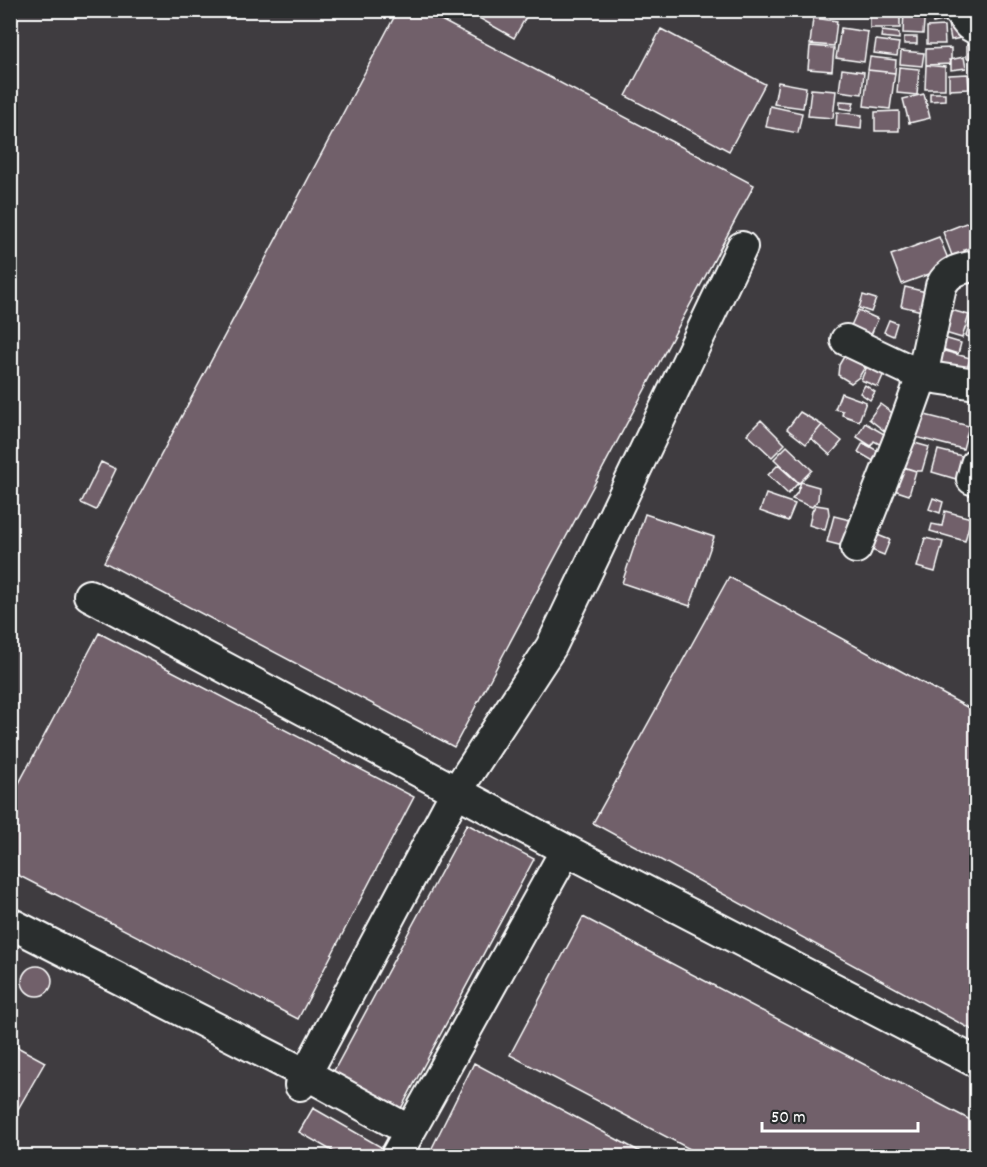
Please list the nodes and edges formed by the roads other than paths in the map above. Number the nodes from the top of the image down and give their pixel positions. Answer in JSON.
{"nodes":[{"id":1,"x":957,"y":10,"type":"edge"},
{"id":2,"x":976,"y":29,"type":"edge"},
{"id":3,"x":742,"y":247,"type":"dead end"},
{"id":4,"x":976,"y":266,"type":"edge"},
{"id":5,"x":846,"y":340,"type":"dead end"},
{"id":6,"x":922,"y":376,"type":"junction"},
{"id":7,"x":976,"y":384,"type":"edge"},
{"id":8,"x":856,"y":548,"type":"dead end"},
{"id":9,"x":89,"y":595,"type":"dead end"},
{"id":10,"x":456,"y":792,"type":"junction"},
{"id":11,"x":566,"y":850,"type":"junction"},
{"id":12,"x":10,"y":922,"type":"edge"},
{"id":13,"x":976,"y":1062,"type":"edge"},
{"id":14,"x":303,"y":1079,"type":"junction"},
{"id":15,"x":403,"y":1144,"type":"edge"}],
"edges":[{"from":1,"to":2,"type":"street"},
{"from":3,"to":10,"type":"street"},
{"from":4,"to":6,"type":"street"},
{"from":5,"to":6,"type":"street"},
{"from":6,"to":7,"type":"street"},
{"from":6,"to":8,"type":"street"},
{"from":9,"to":10,"type":"street"},
{"from":10,"to":11,"type":"street"},
{"from":10,"to":14,"type":"street"},
{"from":11,"to":13,"type":"street"},
{"from":11,"to":15,"type":"street"},
{"from":12,"to":14,"type":"street"},
{"from":14,"to":15,"type":"street"}]}
